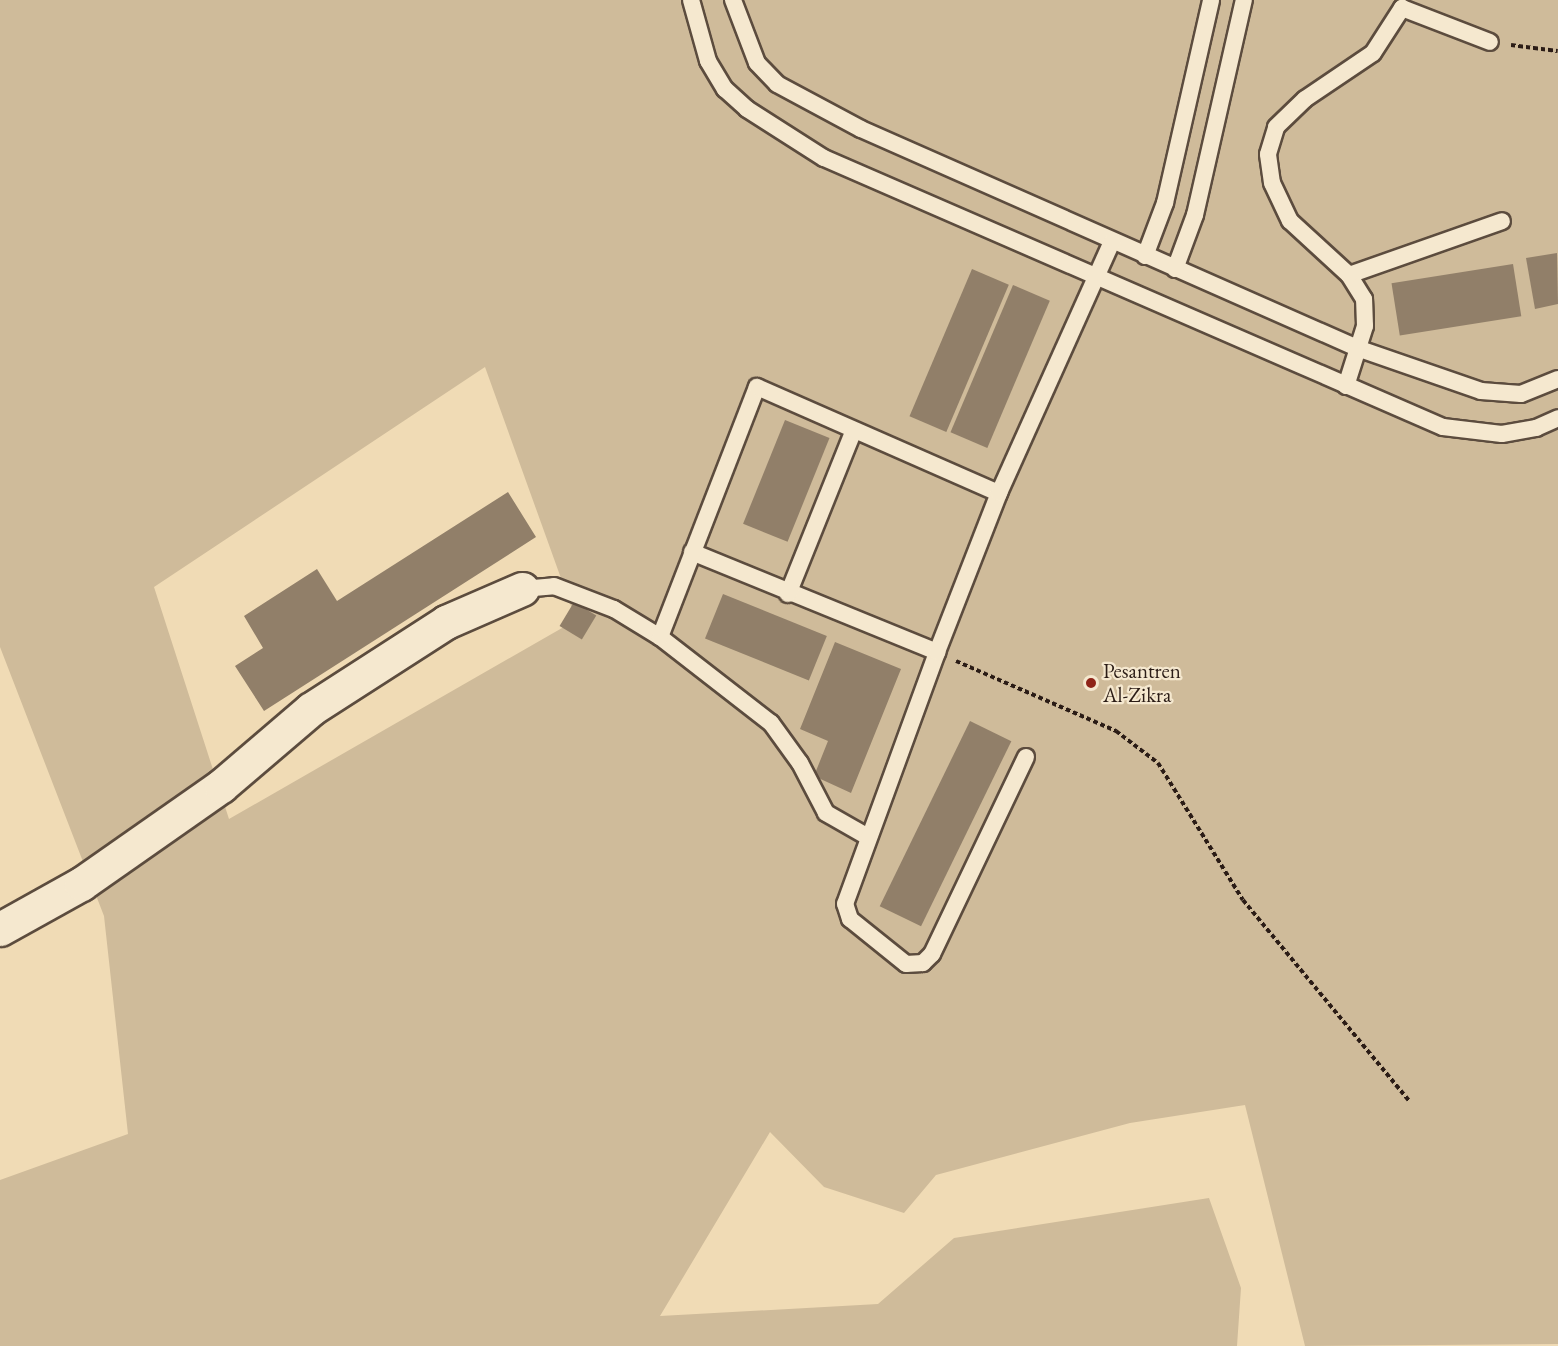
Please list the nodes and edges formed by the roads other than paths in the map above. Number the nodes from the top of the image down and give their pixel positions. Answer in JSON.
{"nodes":[{"id":1,"x":691,"y":0,"type":"edge"},
{"id":2,"x":733,"y":0,"type":"edge"},
{"id":3,"x":1211,"y":0,"type":"edge"},
{"id":4,"x":1244,"y":0,"type":"edge"},
{"id":5,"x":1400,"y":4,"type":"edge"},
{"id":6,"x":1490,"y":42,"type":"road end"},
{"id":7,"x":1502,"y":221,"type":"dead end"},
{"id":8,"x":1112,"y":242,"type":"junction"},
{"id":9,"x":1145,"y":256,"type":"junction"},
{"id":10,"x":1175,"y":269,"type":"junction"},
{"id":11,"x":1349,"y":275,"type":"junction"},
{"id":12,"x":1095,"y":278,"type":"junction"},
{"id":13,"x":1358,"y":348,"type":"junction"},
{"id":14,"x":1558,"y":379,"type":"edge"},
{"id":15,"x":1346,"y":386,"type":"junction"},
{"id":16,"x":1558,"y":418,"type":"edge"},
{"id":17,"x":853,"y":432,"type":"junction"},
{"id":18,"x":999,"y":493,"type":"junction"},
{"id":19,"x":692,"y":552,"type":"junction"},
{"id":20,"x":522,"y":589,"type":"joint"},
{"id":21,"x":788,"y":594,"type":"junction"},
{"id":22,"x":660,"y":637,"type":"junction"},
{"id":23,"x":937,"y":652,"type":"junction"},
{"id":24,"x":1026,"y":757,"type":"dead end"},
{"id":25,"x":868,"y":837,"type":"junction"},
{"id":26,"x":0,"y":929,"type":"edge"}],
"edges":[{"from":1,"to":12,"type":"lane"},
{"from":2,"to":8,"type":"lane"},
{"from":3,"to":9,"type":"lane"},
{"from":4,"to":10,"type":"lane"},
{"from":5,"to":6,"type":"lane"},
{"from":5,"to":11,"type":"lane"},
{"from":7,"to":11,"type":"lane"},
{"from":8,"to":9,"type":"lane"},
{"from":8,"to":12,"type":"lane"},
{"from":9,"to":10,"type":"lane"},
{"from":10,"to":13,"type":"lane"},
{"from":11,"to":13,"type":"lane"},
{"from":12,"to":15,"type":"lane"},
{"from":12,"to":18,"type":"lane"},
{"from":13,"to":14,"type":"lane"},
{"from":13,"to":15,"type":"lane"},
{"from":15,"to":16,"type":"lane"},
{"from":17,"to":18,"type":"lane"},
{"from":17,"to":19,"type":"lane"},
{"from":17,"to":21,"type":"lane"},
{"from":18,"to":23,"type":"lane"},
{"from":19,"to":21,"type":"lane"},
{"from":19,"to":22,"type":"lane"},
{"from":20,"to":22,"type":"lane"},
{"from":20,"to":26,"type":"street"},
{"from":21,"to":23,"type":"lane"},
{"from":22,"to":25,"type":"lane"},
{"from":23,"to":25,"type":"lane"},
{"from":24,"to":25,"type":"lane"}]}
